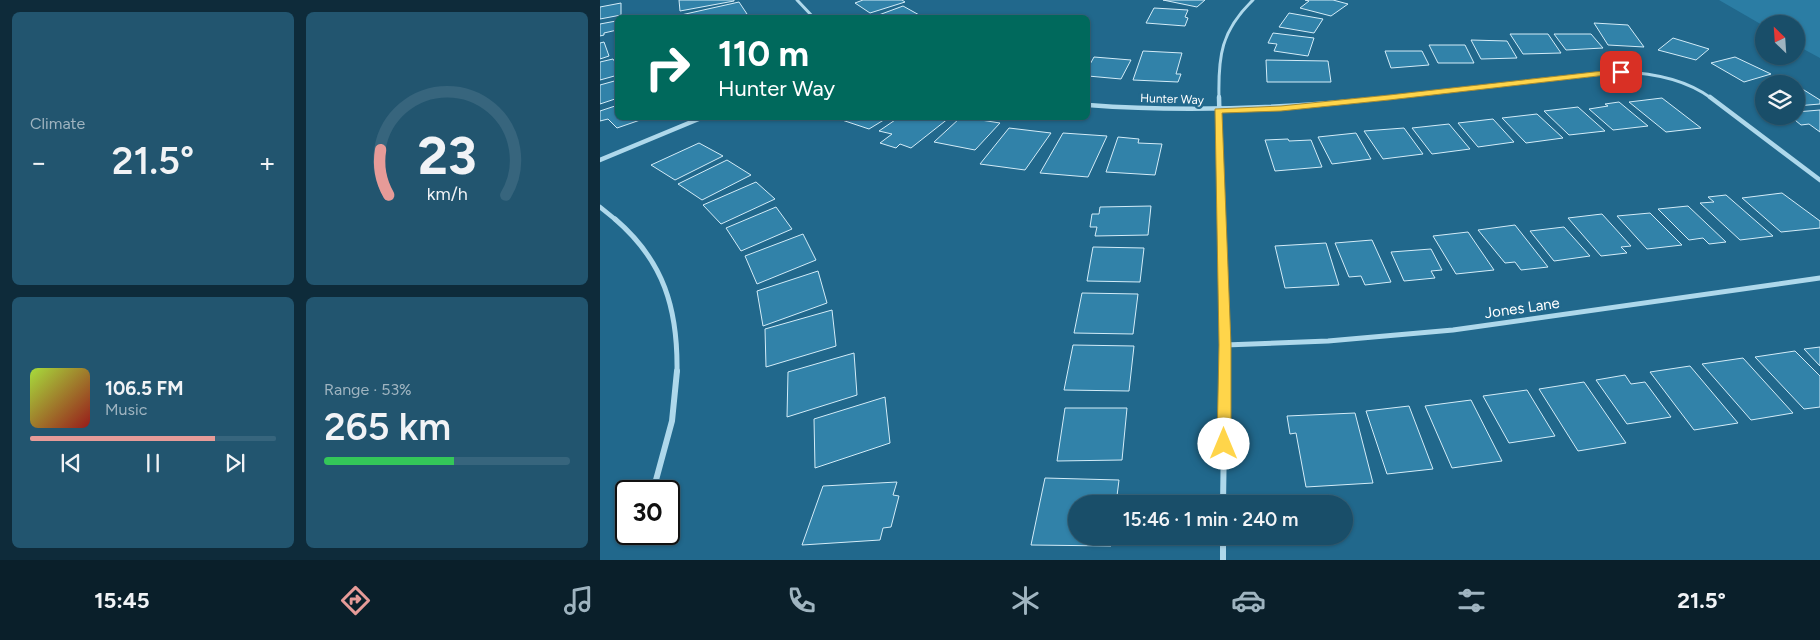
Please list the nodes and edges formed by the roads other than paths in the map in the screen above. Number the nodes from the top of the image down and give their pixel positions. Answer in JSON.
{"nodes":[{"id":1,"x":797,"y":0,"type":"edge"},
{"id":2,"x":1253,"y":0,"type":"edge"},
{"id":3,"x":811,"y":15,"type":"edge"},
{"id":4,"x":1090,"y":105,"type":"edge"},
{"id":5,"x":1218,"y":110,"type":"junction"},
{"id":6,"x":696,"y":120,"type":"edge"},
{"id":7,"x":600,"y":160,"type":"edge"},
{"id":8,"x":1820,"y":180,"type":"edge"},
{"id":9,"x":600,"y":207,"type":"edge"},
{"id":10,"x":1820,"y":278,"type":"edge"},
{"id":11,"x":1225,"y":345,"type":"junction"},
{"id":12,"x":656,"y":480,"type":"edge"},
{"id":13,"x":1223,"y":495,"type":"edge"},
{"id":14,"x":1223,"y":545,"type":"edge"},
{"id":15,"x":1223,"y":560,"type":"edge"}],
"edges":[{"from":1,"to":3,"type":"street"},
{"from":2,"to":5,"type":"street"},
{"from":4,"to":5,"type":"street","name":"Hunter Way"},
{"from":5,"to":8,"type":"street","name":"Hunter Way"},
{"from":5,"to":11,"type":"street"},
{"from":6,"to":7,"type":"street"},
{"from":9,"to":12,"type":"street"},
{"from":10,"to":11,"type":"street","name":"Jones Lane"},
{"from":11,"to":13,"type":"street"},
{"from":14,"to":15,"type":"street"}]}
